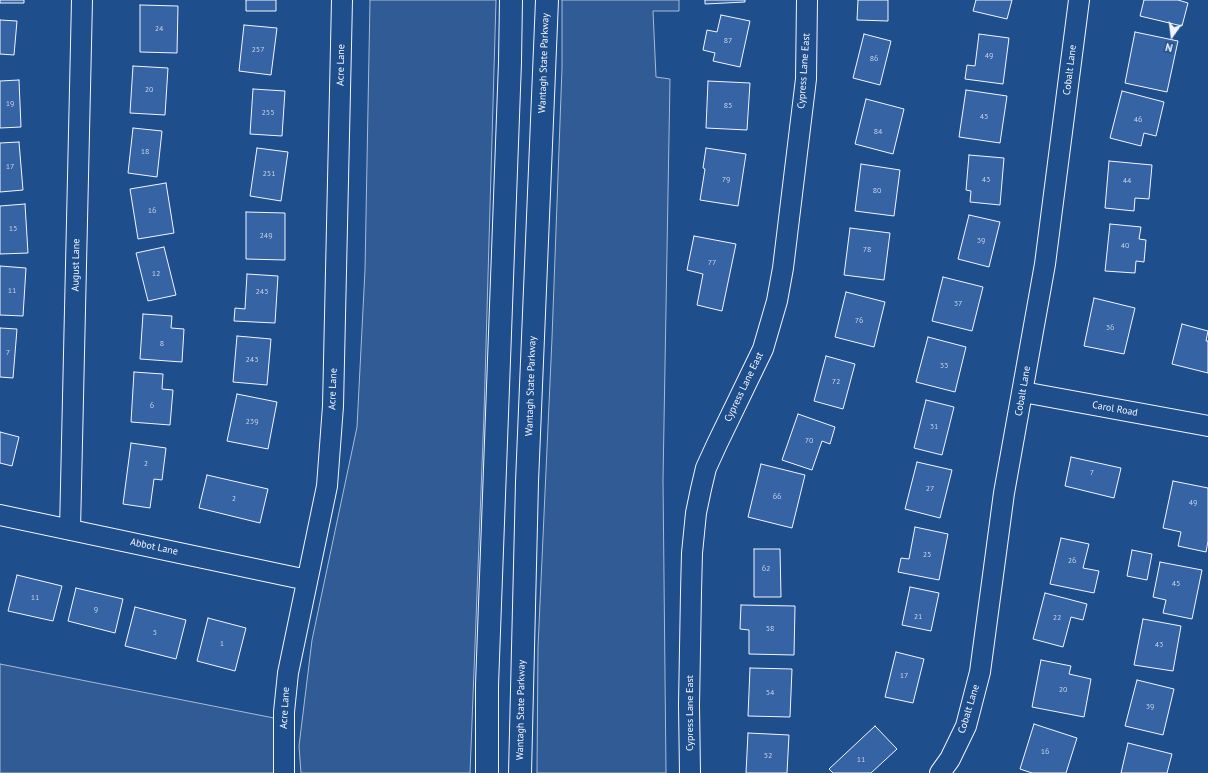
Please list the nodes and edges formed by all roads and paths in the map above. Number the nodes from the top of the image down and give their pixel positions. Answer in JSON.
{"nodes":[{"id":1,"x":82,"y":0,"type":"edge"},
{"id":2,"x":342,"y":0,"type":"edge"},
{"id":3,"x":511,"y":0,"type":"edge"},
{"id":4,"x":547,"y":0,"type":"edge"},
{"id":5,"x":808,"y":0,"type":"edge"},
{"id":6,"x":1079,"y":0,"type":"edge"},
{"id":7,"x":1023,"y":392,"type":"junction"},
{"id":8,"x":1208,"y":426,"type":"edge"},
{"id":9,"x":0,"y":515,"type":"edge"},
{"id":10,"x":70,"y":530,"type":"junction"},
{"id":11,"x":307,"y":580,"type":"junction"},
{"id":12,"x":284,"y":773,"type":"edge"},
{"id":13,"x":487,"y":773,"type":"edge"},
{"id":14,"x":520,"y":773,"type":"edge"},
{"id":15,"x":690,"y":773,"type":"edge"},
{"id":16,"x":940,"y":773,"type":"edge"}],
"edges":[{"from":1,"to":10,"type":"street","name":"August Lane"},
{"from":2,"to":11,"type":"street","name":"Acre Lane"},
{"from":3,"to":13,"type":"highway"},
{"from":4,"to":14,"type":"highway","name":"Wantagh State Parkway"},
{"from":5,"to":15,"type":"street","name":"Cypress Lane East"},
{"from":6,"to":7,"type":"street","name":"Cobalt Lane"},
{"from":7,"to":8,"type":"street","name":"Carol Road"},
{"from":7,"to":16,"type":"street","name":"Cobalt Lane"},
{"from":9,"to":10,"type":"street","name":"Abbot Lane"},
{"from":10,"to":11,"type":"street","name":"Abbot Lane"},
{"from":11,"to":12,"type":"street","name":"Acre Lane"}]}
